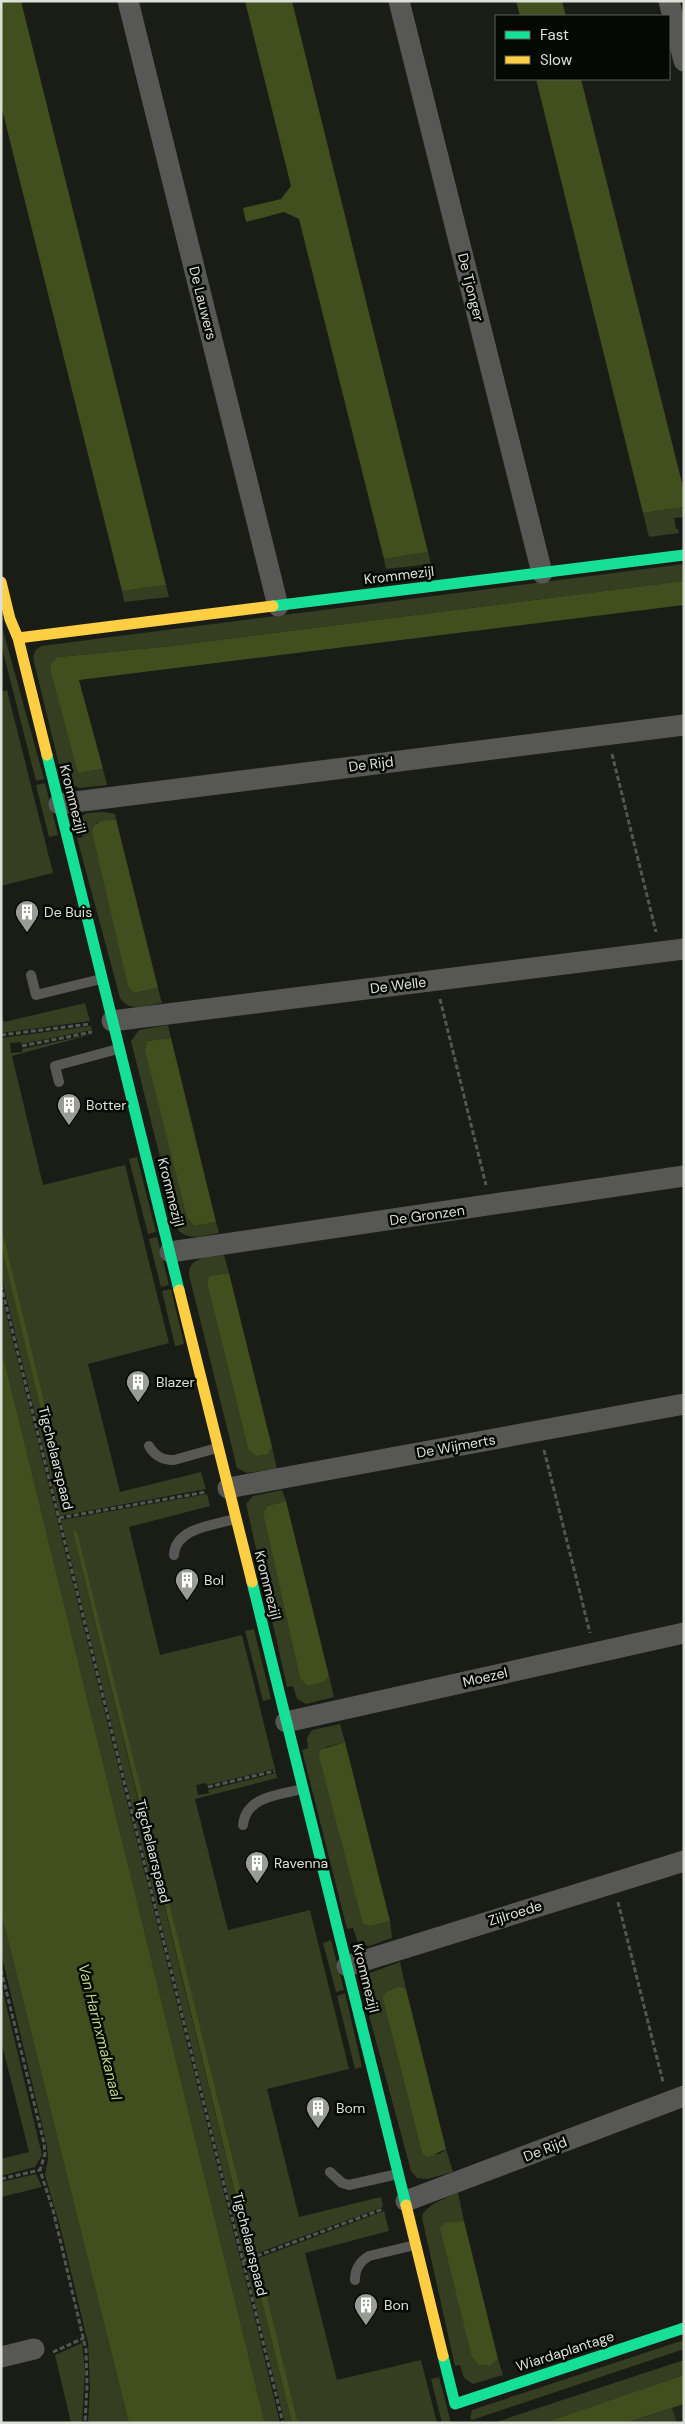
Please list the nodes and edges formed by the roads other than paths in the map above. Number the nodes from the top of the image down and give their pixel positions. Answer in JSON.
{"nodes":[{"id":1,"x":128,"y":1,"type":"edge"},
{"id":2,"x":399,"y":1,"type":"edge"},
{"id":3,"x":669,"y":1,"type":"edge"},
{"id":4,"x":684,"y":61,"type":"edge"},
{"id":5,"x":684,"y":555,"type":"edge"},
{"id":6,"x":542,"y":573,"type":"junction"},
{"id":7,"x":1,"y":582,"type":"edge"},
{"id":8,"x":278,"y":606,"type":"junction"},
{"id":9,"x":18,"y":638,"type":"junction"},
{"id":10,"x":684,"y":725,"type":"edge"},
{"id":11,"x":58,"y":804,"type":"junction"},
{"id":12,"x":684,"y":950,"type":"edge"},
{"id":13,"x":31,"y":975,"type":"dead end"},
{"id":14,"x":102,"y":979,"type":"junction"},
{"id":15,"x":100,"y":1025,"type":"junction"},
{"id":16,"x":119,"y":1049,"type":"junction"},
{"id":17,"x":59,"y":1082,"type":"dead end"},
{"id":18,"x":684,"y":1176,"type":"edge"},
{"id":19,"x":170,"y":1252,"type":"junction"},
{"id":20,"x":684,"y":1404,"type":"edge"},
{"id":21,"x":149,"y":1446,"type":"dead end"},
{"id":22,"x":218,"y":1448,"type":"junction"},
{"id":23,"x":218,"y":1490,"type":"junction"},
{"id":24,"x":236,"y":1519,"type":"junction"},
{"id":25,"x":174,"y":1555,"type":"dead end"},
{"id":26,"x":684,"y":1633,"type":"edge"},
{"id":27,"x":286,"y":1722,"type":"junction"},
{"id":28,"x":303,"y":1789,"type":"junction"},
{"id":29,"x":243,"y":1825,"type":"dead end"},
{"id":30,"x":684,"y":1861,"type":"edge"},
{"id":31,"x":347,"y":1966,"type":"junction"},
{"id":32,"x":676,"y":2100,"type":"edge"},
{"id":33,"x":330,"y":2172,"type":"dead end"},
{"id":34,"x":399,"y":2174,"type":"junction"},
{"id":35,"x":396,"y":2205,"type":"junction"},
{"id":36,"x":416,"y":2245,"type":"junction"},
{"id":37,"x":355,"y":2280,"type":"dead end"},
{"id":38,"x":684,"y":2328,"type":"edge"},
{"id":39,"x":34,"y":2349,"type":"road end"},
{"id":40,"x":1,"y":2357,"type":"edge"},
{"id":41,"x":455,"y":2404,"type":"joint"}],
"edges":[{"from":1,"to":8,"type":"street","name":"De Lauwers"},
{"from":2,"to":6,"type":"street","name":"De Tjonger"},
{"from":3,"to":4,"type":"street"},
{"from":5,"to":6,"type":"street","name":"Krommezijl"},
{"from":6,"to":8,"type":"street","name":"Krommezijl"},
{"from":7,"to":9,"type":"street"},
{"from":8,"to":9,"type":"street","name":"Krommezijl"},
{"from":9,"to":11,"type":"street","name":"Krommezijl"},
{"from":10,"to":11,"type":"street","name":"De Rijd"},
{"from":11,"to":14,"type":"street","name":"Krommezijl"},
{"from":12,"to":15,"type":"street","name":"De Welle"},
{"from":13,"to":14,"type":"lane"},
{"from":14,"to":15,"type":"street","name":"Krommezijl"},
{"from":15,"to":16,"type":"street","name":"Krommezijl"},
{"from":16,"to":17,"type":"lane"},
{"from":16,"to":19,"type":"street","name":"Krommezijl"},
{"from":18,"to":19,"type":"street","name":"De Gronzen"},
{"from":19,"to":22,"type":"street","name":"Krommezijl"},
{"from":20,"to":23,"type":"street","name":"De Wijmerts"},
{"from":21,"to":22,"type":"lane"},
{"from":22,"to":23,"type":"street","name":"Krommezijl"},
{"from":23,"to":24,"type":"street","name":"Krommezijl"},
{"from":24,"to":25,"type":"lane"},
{"from":24,"to":27,"type":"street","name":"Krommezijl"},
{"from":26,"to":27,"type":"street","name":"Moezel"},
{"from":27,"to":28,"type":"street","name":"Krommezijl"},
{"from":28,"to":29,"type":"lane"},
{"from":28,"to":31,"type":"street","name":"Krommezijl"},
{"from":30,"to":31,"type":"street","name":"Zijlroede"},
{"from":31,"to":34,"type":"street","name":"Krommezijl"},
{"from":32,"to":35,"type":"street","name":"De Rijd"},
{"from":33,"to":34,"type":"lane"},
{"from":34,"to":35,"type":"street","name":"Krommezijl"},
{"from":35,"to":36,"type":"street","name":"Krommezijl"},
{"from":36,"to":37,"type":"lane"},
{"from":36,"to":41,"type":"street","name":"Krommezijl"},
{"from":38,"to":41,"type":"street","name":"Wiardaplantage"},
{"from":39,"to":40,"type":"street"}]}
